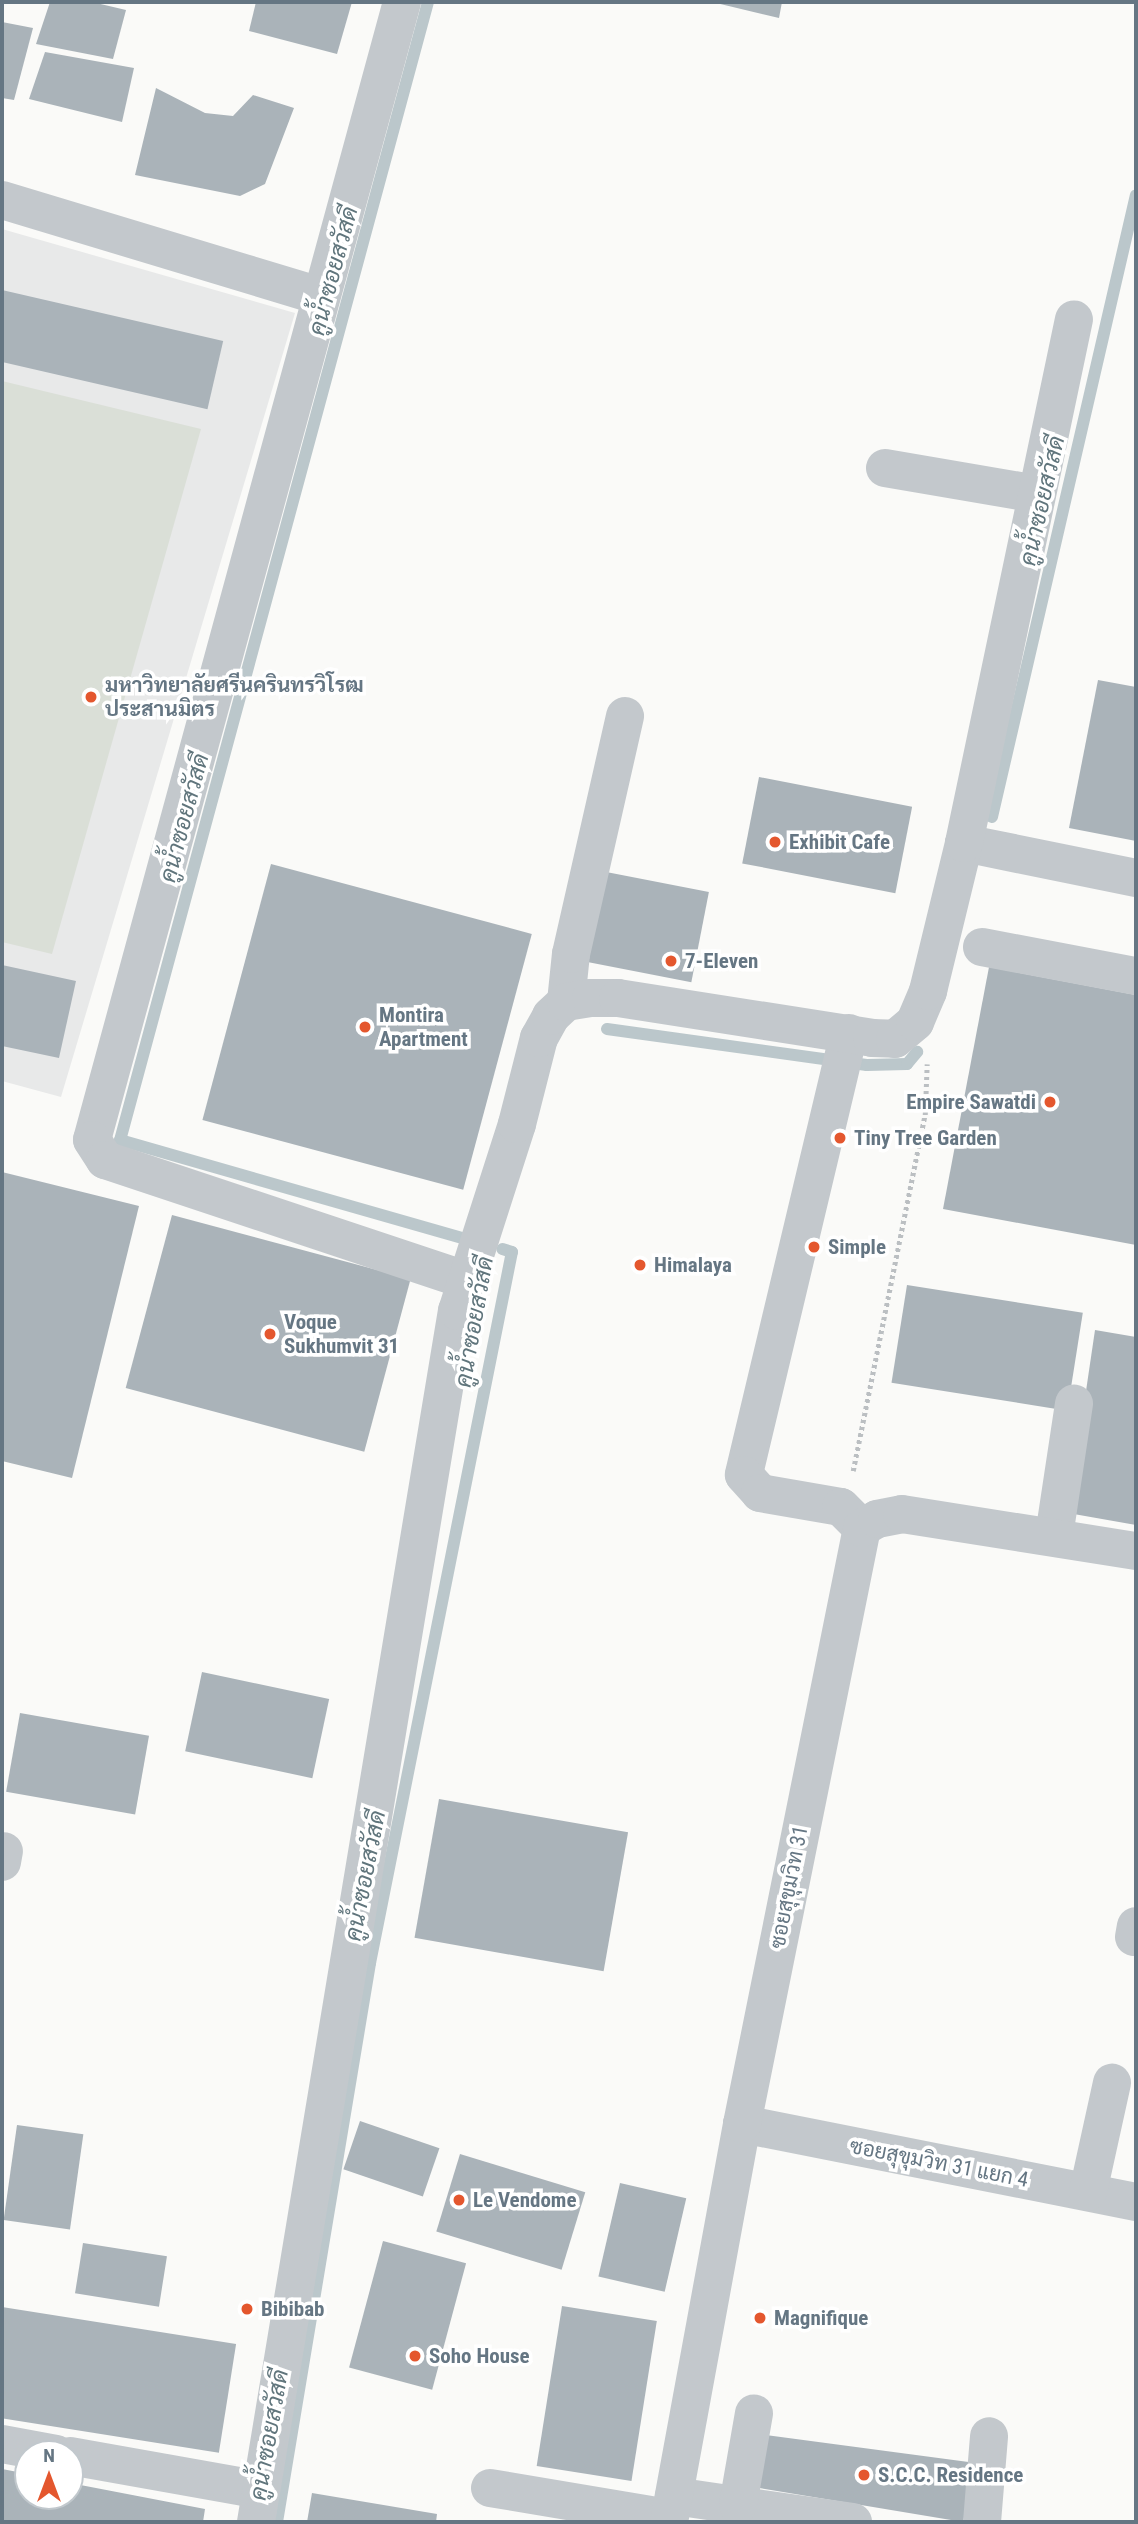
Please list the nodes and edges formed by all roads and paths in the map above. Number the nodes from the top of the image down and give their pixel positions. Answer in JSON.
{"nodes":[{"id":1,"x":402,"y":2,"type":"edge"},
{"id":2,"x":2,"y":200,"type":"edge"},
{"id":3,"x":320,"y":296,"type":"junction"},
{"id":4,"x":1074,"y":319,"type":"dead end"},
{"id":5,"x":885,"y":468,"type":"dead end"},
{"id":6,"x":1037,"y":494,"type":"junction"},
{"id":7,"x":625,"y":716,"type":"dead end"},
{"id":8,"x":964,"y":843,"type":"junction"},
{"id":9,"x":1136,"y":878,"type":"edge"},
{"id":10,"x":982,"y":947,"type":"dead end"},
{"id":11,"x":1136,"y":976,"type":"edge"},
{"id":12,"x":566,"y":1002,"type":"junction"},
{"id":13,"x":915,"y":1023,"type":"junction"},
{"id":14,"x":844,"y":1054,"type":"junction"},
{"id":15,"x":466,"y":1280,"type":"junction"},
{"id":16,"x":1074,"y":1404,"type":"dead end"},
{"id":17,"x":869,"y":1524,"type":"junction"},
{"id":18,"x":1054,"y":1536,"type":"junction"},
{"id":19,"x":1136,"y":1551,"type":"edge"},
{"id":20,"x":1112,"y":2083,"type":"dead end"},
{"id":21,"x":742,"y":2124,"type":"junction"},
{"id":22,"x":1088,"y":2192,"type":"junction"},
{"id":23,"x":1136,"y":2202,"type":"edge"},
{"id":24,"x":754,"y":2413,"type":"dead end"},
{"id":25,"x":989,"y":2436,"type":"dead end"},
{"id":26,"x":84,"y":2460,"type":"edge"},
{"id":27,"x":490,"y":2488,"type":"dead end"},
{"id":28,"x":738,"y":2505,"type":"junction"},
{"id":29,"x":258,"y":2506,"type":"edge"},
{"id":30,"x":671,"y":2512,"type":"edge"},
{"id":31,"x":853,"y":2522,"type":"edge"},
{"id":32,"x":982,"y":2522,"type":"edge"}],
"edges":[{"from":1,"to":3,"type":"street"},
{"from":2,"to":3,"type":"street"},
{"from":3,"to":15,"type":"street"},
{"from":4,"to":6,"type":"street"},
{"from":5,"to":6,"type":"street"},
{"from":6,"to":8,"type":"street"},
{"from":7,"to":12,"type":"street"},
{"from":8,"to":9,"type":"street"},
{"from":8,"to":13,"type":"street"},
{"from":10,"to":11,"type":"street"},
{"from":12,"to":14,"type":"street"},
{"from":12,"to":15,"type":"street"},
{"from":13,"to":14,"type":"street"},
{"from":13,"to":17,"type":"path"},
{"from":14,"to":17,"type":"street"},
{"from":15,"to":29,"type":"street"},
{"from":16,"to":18,"type":"street"},
{"from":17,"to":18,"type":"street"},
{"from":17,"to":21,"type":"street","name":"ซอยสุขุมวิท 31"},
{"from":18,"to":19,"type":"street"},
{"from":20,"to":22,"type":"street"},
{"from":21,"to":22,"type":"street","name":"ซอยสุขุมวิท 31 แยก 4"},
{"from":21,"to":30,"type":"street","name":"ซอยสุขุมวิท 31"},
{"from":22,"to":23,"type":"street","name":"ซอยสุขุมวิท 31 แยก 4"},
{"from":24,"to":28,"type":"street"},
{"from":25,"to":32,"type":"street"},
{"from":26,"to":29,"type":"street"},
{"from":27,"to":30,"type":"street"},
{"from":28,"to":30,"type":"street"},
{"from":28,"to":31,"type":"street"}]}
